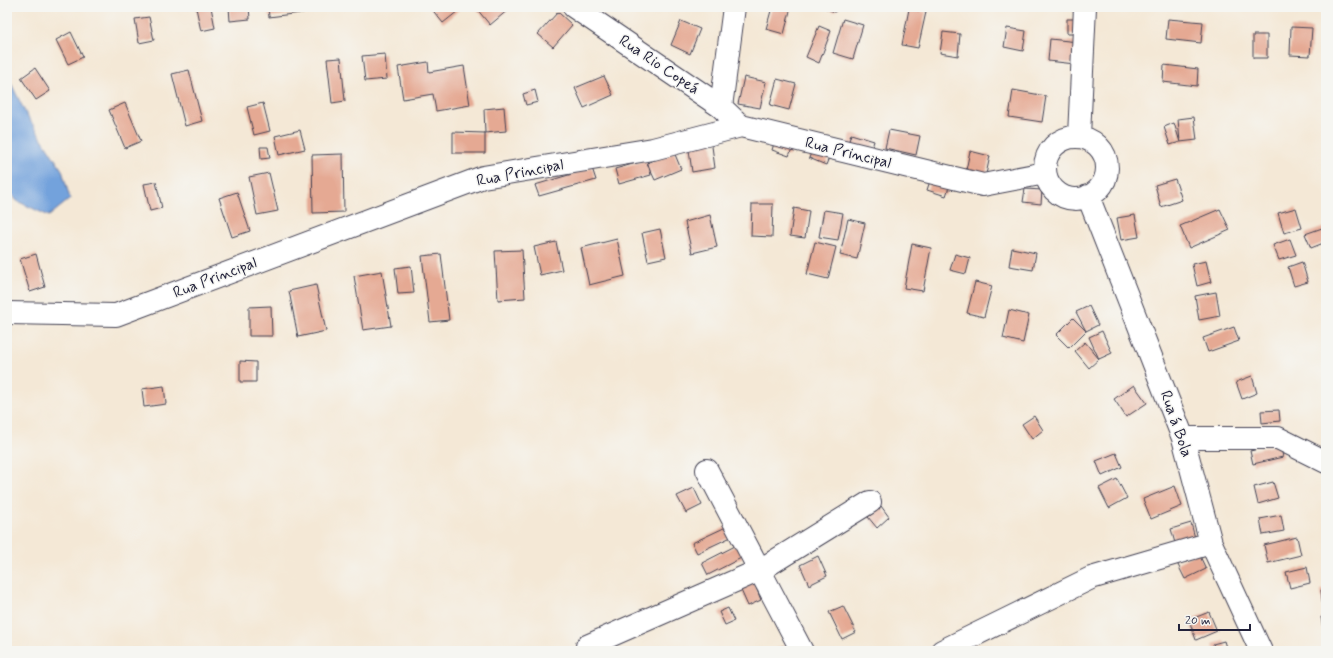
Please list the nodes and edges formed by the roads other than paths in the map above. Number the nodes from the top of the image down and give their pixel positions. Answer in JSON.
{"nodes":[{"id":1,"x":574,"y":7,"type":"edge"},
{"id":2,"x":734,"y":7,"type":"edge"},
{"id":3,"x":1085,"y":7,"type":"edge"},
{"id":4,"x":721,"y":107,"type":"junction"},
{"id":5,"x":740,"y":126,"type":"junction"},
{"id":6,"x":1078,"y":136,"type":"junction"},
{"id":7,"x":1045,"y":173,"type":"junction"},
{"id":8,"x":1088,"y":196,"type":"junction"},
{"id":9,"x":7,"y":313,"type":"edge"},
{"id":10,"x":1183,"y":438,"type":"junction"},
{"id":11,"x":1326,"y":462,"type":"edge"},
{"id":12,"x":707,"y":470,"type":"dead end"},
{"id":13,"x":870,"y":502,"type":"dead end"},
{"id":14,"x":1211,"y":543,"type":"junction"},
{"id":15,"x":760,"y":570,"type":"junction"},
{"id":16,"x":588,"y":651,"type":"edge"},
{"id":17,"x":802,"y":651,"type":"edge"},
{"id":18,"x":942,"y":651,"type":"edge"},
{"id":19,"x":1261,"y":651,"type":"edge"}],
"edges":[{"from":1,"to":4,"type":"street","name":"Rua Rio Copeá"},
{"from":2,"to":4,"type":"street"},
{"from":3,"to":6,"type":"street"},
{"from":4,"to":5,"type":"street","name":"Rua Rio Copeá"},
{"from":5,"to":7,"type":"street","name":"Rua Principal"},
{"from":5,"to":9,"type":"street","name":"Rua Principal"},
{"from":6,"to":7,"type":"street"},
{"from":6,"to":8,"type":"street"},
{"from":7,"to":8,"type":"street"},
{"from":8,"to":10,"type":"street","name":"Rua á Bola"},
{"from":10,"to":11,"type":"street"},
{"from":10,"to":14,"type":"street","name":"Rua á Bola"},
{"from":12,"to":15,"type":"street"},
{"from":13,"to":15,"type":"street"},
{"from":14,"to":18,"type":"street"},
{"from":14,"to":19,"type":"street","name":"Rua á Bola"},
{"from":15,"to":16,"type":"street"},
{"from":15,"to":17,"type":"street"}]}
